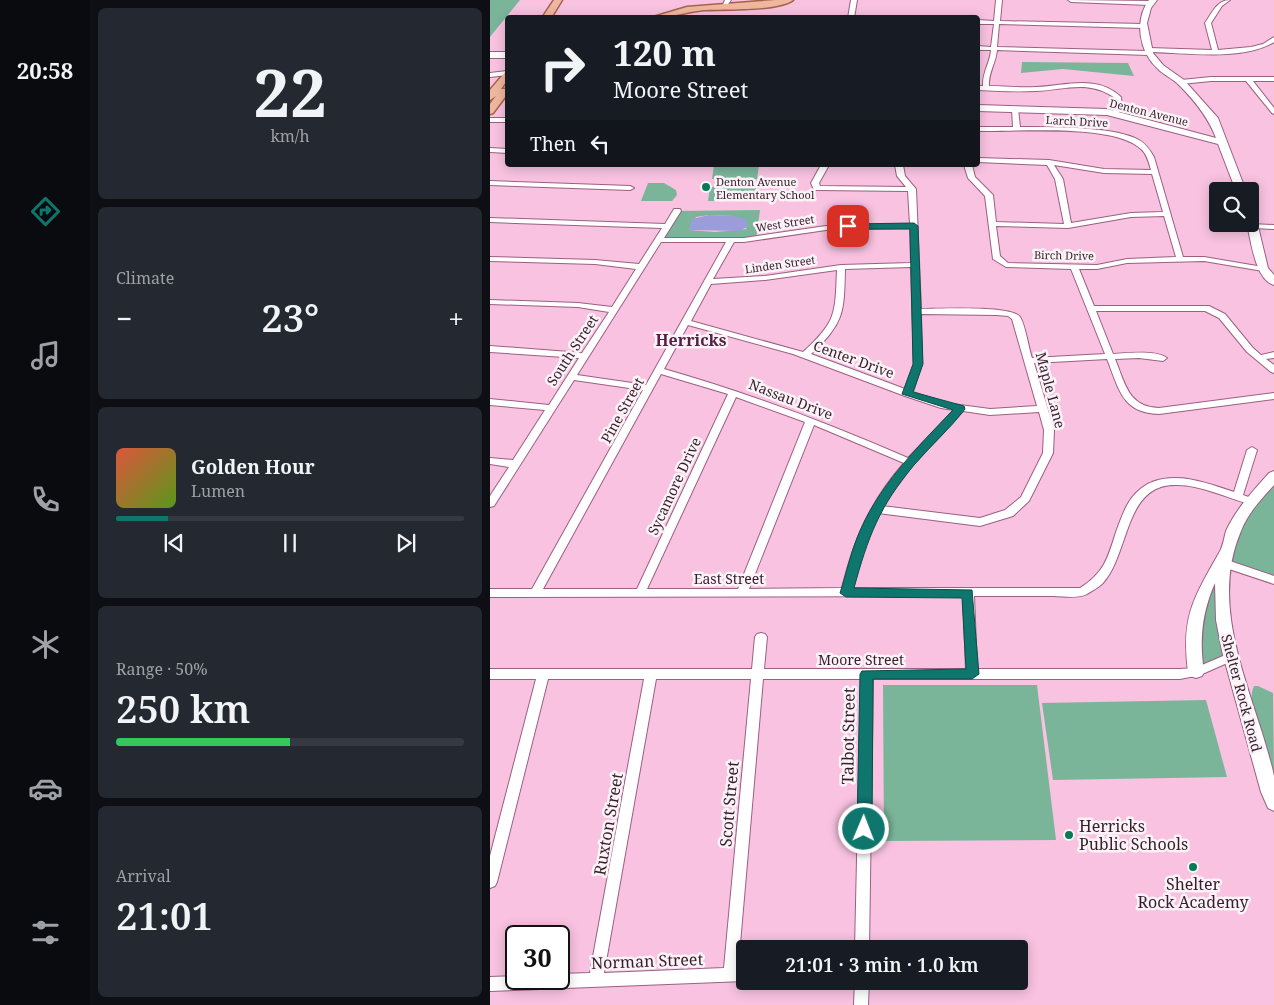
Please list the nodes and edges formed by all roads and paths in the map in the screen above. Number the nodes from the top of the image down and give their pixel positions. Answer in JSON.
{"nodes":[{"id":1,"x":558,"y":0,"type":"edge"},
{"id":2,"x":567,"y":0,"type":"edge"},
{"id":3,"x":772,"y":0,"type":"edge"},
{"id":4,"x":789,"y":0,"type":"edge"},
{"id":5,"x":854,"y":0,"type":"edge"},
{"id":6,"x":999,"y":0,"type":"edge"},
{"id":7,"x":1071,"y":0,"type":"edge"},
{"id":8,"x":1095,"y":0,"type":"edge"},
{"id":9,"x":1227,"y":0,"type":"edge"},
{"id":10,"x":724,"y":2,"type":"edge"},
{"id":11,"x":1152,"y":2,"type":"edge"},
{"id":12,"x":548,"y":15,"type":"edge"},
{"id":13,"x":557,"y":15,"type":"edge"},
{"id":14,"x":654,"y":15,"type":"edge"},
{"id":15,"x":663,"y":15,"type":"edge"},
{"id":16,"x":852,"y":15,"type":"edge"},
{"id":17,"x":980,"y":22,"type":"edge"},
{"id":18,"x":996,"y":22,"type":"junction"},
{"id":19,"x":1143,"y":26,"type":"junction"},
{"id":20,"x":1274,"y":39,"type":"edge"},
{"id":21,"x":980,"y":48,"type":"edge"},
{"id":22,"x":994,"y":49,"type":"junction"},
{"id":23,"x":1216,"y":50,"type":"junction"},
{"id":24,"x":1149,"y":51,"type":"junction"},
{"id":25,"x":490,"y":56,"type":"edge"},
{"id":26,"x":505,"y":57,"type":"edge"},
{"id":27,"x":490,"y":75,"type":"edge"},
{"id":28,"x":490,"y":79,"type":"edge"},
{"id":29,"x":1248,"y":79,"type":"junction"},
{"id":30,"x":1274,"y":79,"type":"edge"},
{"id":31,"x":505,"y":82,"type":"edge"},
{"id":32,"x":505,"y":82,"type":"edge"},
{"id":33,"x":1181,"y":82,"type":"junction"},
{"id":34,"x":505,"y":84,"type":"edge"},
{"id":35,"x":980,"y":88,"type":"edge"},
{"id":36,"x":986,"y":88,"type":"junction"},
{"id":37,"x":491,"y":105,"type":"edge"},
{"id":38,"x":980,"y":108,"type":"edge"},
{"id":39,"x":1015,"y":108,"type":"junction"},
{"id":40,"x":1272,"y":108,"type":"edge"},
{"id":41,"x":1115,"y":114,"type":"junction"},
{"id":42,"x":490,"y":120,"type":"edge"},
{"id":43,"x":505,"y":120,"type":"edge"},
{"id":44,"x":980,"y":128,"type":"edge"},
{"id":45,"x":1017,"y":129,"type":"junction"},
{"id":46,"x":1224,"y":143,"type":"junction"},
{"id":47,"x":490,"y":150,"type":"edge"},
{"id":48,"x":505,"y":151,"type":"edge"},
{"id":49,"x":980,"y":160,"type":"edge"},
{"id":50,"x":1049,"y":162,"type":"junction"},
{"id":51,"x":824,"y":167,"type":"edge"},
{"id":52,"x":900,"y":167,"type":"edge"},
{"id":53,"x":969,"y":167,"type":"edge"},
{"id":54,"x":1154,"y":172,"type":"junction"},
{"id":55,"x":1239,"y":182,"type":"edge"},
{"id":56,"x":490,"y":183,"type":"edge"},
{"id":57,"x":630,"y":188,"type":"dead end"},
{"id":58,"x":912,"y":189,"type":"junction"},
{"id":59,"x":677,"y":211,"type":"dead end"},
{"id":60,"x":1167,"y":214,"type":"junction"},
{"id":61,"x":490,"y":220,"type":"edge"},
{"id":62,"x":993,"y":224,"type":"junction"},
{"id":63,"x":668,"y":226,"type":"junction"},
{"id":64,"x":914,"y":226,"type":"junction"},
{"id":65,"x":1068,"y":226,"type":"junction"},
{"id":66,"x":1259,"y":226,"type":"edge"},
{"id":67,"x":1274,"y":227,"type":"edge"},
{"id":68,"x":1255,"y":232,"type":"edge"},
{"id":69,"x":659,"y":240,"type":"junction"},
{"id":70,"x":731,"y":240,"type":"junction"},
{"id":71,"x":490,"y":259,"type":"edge"},
{"id":72,"x":1180,"y":259,"type":"junction"},
{"id":73,"x":915,"y":265,"type":"junction"},
{"id":74,"x":641,"y":267,"type":"junction"},
{"id":75,"x":841,"y":267,"type":"junction"},
{"id":76,"x":1074,"y":267,"type":"junction"},
{"id":77,"x":1263,"y":269,"type":"junction"},
{"id":78,"x":708,"y":282,"type":"junction"},
{"id":79,"x":1274,"y":282,"type":"edge"},
{"id":80,"x":490,"y":302,"type":"edge"},
{"id":81,"x":1092,"y":309,"type":"junction"},
{"id":82,"x":615,"y":310,"type":"junction"},
{"id":83,"x":917,"y":311,"type":"junction"},
{"id":84,"x":686,"y":322,"type":"junction"},
{"id":85,"x":490,"y":349,"type":"edge"},
{"id":86,"x":805,"y":355,"type":"junction"},
{"id":87,"x":1274,"y":355,"type":"edge"},
{"id":88,"x":584,"y":356,"type":"junction"},
{"id":89,"x":1110,"y":356,"type":"junction"},
{"id":90,"x":1163,"y":358,"type":"dead end"},
{"id":91,"x":1260,"y":358,"type":"junction"},
{"id":92,"x":1029,"y":361,"type":"junction"},
{"id":93,"x":659,"y":370,"type":"junction"},
{"id":94,"x":1274,"y":370,"type":"edge"},
{"id":95,"x":571,"y":377,"type":"junction"},
{"id":96,"x":650,"y":388,"type":"junction"},
{"id":97,"x":734,"y":392,"type":"junction"},
{"id":98,"x":908,"y":394,"type":"junction"},
{"id":99,"x":1274,"y":396,"type":"edge"},
{"id":100,"x":490,"y":402,"type":"edge"},
{"id":101,"x":551,"y":408,"type":"junction"},
{"id":102,"x":960,"y":409,"type":"junction"},
{"id":103,"x":1044,"y":410,"type":"junction"},
{"id":104,"x":811,"y":420,"type":"junction"},
{"id":105,"x":1252,"y":450,"type":"dead end"},
{"id":106,"x":490,"y":461,"type":"edge"},
{"id":107,"x":910,"y":462,"type":"junction"},
{"id":108,"x":515,"y":464,"type":"junction"},
{"id":109,"x":1274,"y":476,"type":"edge"},
{"id":110,"x":1244,"y":499,"type":"junction"},
{"id":111,"x":490,"y":504,"type":"edge"},
{"id":112,"x":876,"y":509,"type":"junction"},
{"id":113,"x":1224,"y":560,"type":"junction"},
{"id":114,"x":1274,"y":580,"type":"edge"},
{"id":115,"x":536,"y":592,"type":"junction"},
{"id":116,"x":640,"y":592,"type":"junction"},
{"id":117,"x":490,"y":593,"type":"edge"},
{"id":118,"x":742,"y":593,"type":"junction"},
{"id":119,"x":846,"y":593,"type":"junction"},
{"id":120,"x":968,"y":593,"type":"junction"},
{"id":121,"x":761,"y":637,"type":"dead end"},
{"id":122,"x":1230,"y":657,"type":"junction"},
{"id":123,"x":1196,"y":672,"type":"junction"},
{"id":124,"x":490,"y":674,"type":"edge"},
{"id":125,"x":543,"y":674,"type":"junction"},
{"id":126,"x":651,"y":674,"type":"junction"},
{"id":127,"x":758,"y":674,"type":"junction"},
{"id":128,"x":867,"y":674,"type":"junction"},
{"id":129,"x":972,"y":674,"type":"junction"},
{"id":130,"x":1274,"y":803,"type":"edge"},
{"id":131,"x":490,"y":882,"type":"edge"},
{"id":132,"x":862,"y":940,"type":"edge"},
{"id":133,"x":730,"y":975,"type":"junction"},
{"id":134,"x":736,"y":975,"type":"edge"},
{"id":135,"x":596,"y":980,"type":"junction"},
{"id":136,"x":490,"y":984,"type":"edge"},
{"id":137,"x":862,"y":990,"type":"edge"},
{"id":138,"x":861,"y":1005,"type":"edge"}],
"edges":[{"from":1,"to":12,"type":"main road"},
{"from":2,"to":13,"type":"main road"},
{"from":3,"to":10,"type":"main road"},
{"from":4,"to":10,"type":"main road"},
{"from":5,"to":16,"type":"street"},
{"from":6,"to":18,"type":"street"},
{"from":7,"to":8,"type":"street"},
{"from":8,"to":11,"type":"street"},
{"from":9,"to":23,"type":"street"},
{"from":10,"to":14,"type":"main road"},
{"from":10,"to":15,"type":"main road"},
{"from":11,"to":19,"type":"street"},
{"from":17,"to":18,"type":"street"},
{"from":18,"to":19,"type":"street"},
{"from":18,"to":22,"type":"street"},
{"from":19,"to":24,"type":"street"},
{"from":20,"to":23,"type":"street"},
{"from":21,"to":22,"type":"street"},
{"from":22,"to":24,"type":"street"},
{"from":22,"to":36,"type":"street"},
{"from":23,"to":24,"type":"street"},
{"from":24,"to":33,"type":"street"},
{"from":25,"to":26,"type":"street"},
{"from":27,"to":31,"type":"street"},
{"from":28,"to":32,"type":"street"},
{"from":29,"to":30,"type":"street"},
{"from":29,"to":33,"type":"street"},
{"from":29,"to":40,"type":"street"},
{"from":33,"to":46,"type":"street"},
{"from":34,"to":37,"type":"main road"},
{"from":35,"to":36,"type":"street"},
{"from":36,"to":41,"type":"street"},
{"from":38,"to":39,"type":"street","name":"Denton Avenue"},
{"from":39,"to":41,"type":"street","name":"Denton Avenue"},
{"from":39,"to":45,"type":"street"},
{"from":41,"to":46,"type":"street","name":"Denton Avenue"},
{"from":42,"to":43,"type":"street"},
{"from":44,"to":45,"type":"street","name":"Larch Drive"},
{"from":45,"to":54,"type":"street","name":"Larch Drive"},
{"from":46,"to":55,"type":"street"},
{"from":47,"to":48,"type":"street"},
{"from":49,"to":50,"type":"street"},
{"from":50,"to":54,"type":"street"},
{"from":50,"to":65,"type":"street"},
{"from":51,"to":58,"type":"street"},
{"from":52,"to":58,"type":"street"},
{"from":53,"to":62,"type":"street","name":"Birch Drive"},
{"from":54,"to":60,"type":"street","name":"Larch Drive"},
{"from":56,"to":57,"type":"street"},
{"from":58,"to":64,"type":"street"},
{"from":59,"to":63,"type":"street","name":"South Street"},
{"from":60,"to":65,"type":"street"},
{"from":60,"to":72,"type":"street","name":"Larch Drive"},
{"from":61,"to":63,"type":"street"},
{"from":62,"to":65,"type":"street"},
{"from":62,"to":76,"type":"street","name":"Birch Drive"},
{"from":63,"to":69,"type":"street","name":"South Street"},
{"from":64,"to":70,"type":"street","name":"West Street"},
{"from":64,"to":73,"type":"street"},
{"from":66,"to":67,"type":"street"},
{"from":68,"to":77,"type":"street"},
{"from":69,"to":70,"type":"street","name":"West Street"},
{"from":69,"to":74,"type":"street","name":"South Street"},
{"from":70,"to":78,"type":"street","name":"Pine Street"},
{"from":71,"to":74,"type":"street"},
{"from":72,"to":76,"type":"street","name":"Birch Drive"},
{"from":72,"to":77,"type":"street","name":"Birch Drive"},
{"from":73,"to":75,"type":"street","name":"Linden Street"},
{"from":73,"to":83,"type":"street"},
{"from":74,"to":82,"type":"street","name":"South Street"},
{"from":75,"to":78,"type":"street","name":"Linden Street"},
{"from":75,"to":86,"type":"street"},
{"from":76,"to":81,"type":"street"},
{"from":77,"to":79,"type":"street"},
{"from":78,"to":84,"type":"street","name":"Pine Street"},
{"from":80,"to":82,"type":"street"},
{"from":81,"to":89,"type":"street"},
{"from":81,"to":91,"type":"street"},
{"from":82,"to":88,"type":"street","name":"South Street"},
{"from":83,"to":92,"type":"street","name":"Maple Lane"},
{"from":83,"to":98,"type":"street"},
{"from":84,"to":86,"type":"street","name":"Center Drive"},
{"from":84,"to":93,"type":"street","name":"Pine Street"},
{"from":85,"to":88,"type":"street"},
{"from":86,"to":98,"type":"street","name":"Center Drive"},
{"from":87,"to":91,"type":"street"},
{"from":88,"to":95,"type":"street","name":"South Street"},
{"from":89,"to":90,"type":"street"},
{"from":89,"to":92,"type":"street"},
{"from":89,"to":99,"type":"street"},
{"from":91,"to":94,"type":"street"},
{"from":92,"to":103,"type":"street","name":"Maple Lane"},
{"from":93,"to":96,"type":"street","name":"Pine Street"},
{"from":93,"to":97,"type":"street","name":"Nassau Drive"},
{"from":95,"to":96,"type":"street"},
{"from":95,"to":101,"type":"street","name":"South Street"},
{"from":96,"to":115,"type":"street","name":"Pine Street"},
{"from":97,"to":104,"type":"street","name":"Nassau Drive"},
{"from":97,"to":116,"type":"street","name":"Sycamore Drive"},
{"from":98,"to":102,"type":"street","name":"Center Drive"},
{"from":100,"to":101,"type":"street"},
{"from":101,"to":108,"type":"street","name":"South Street"},
{"from":102,"to":103,"type":"street","name":"Center Drive"},
{"from":102,"to":107,"type":"street"},
{"from":103,"to":112,"type":"street","name":"Maple Lane"},
{"from":104,"to":107,"type":"street","name":"Nassau Drive"},
{"from":104,"to":118,"type":"street"},
{"from":105,"to":110,"type":"street"},
{"from":106,"to":108,"type":"street"},
{"from":107,"to":112,"type":"street"},
{"from":108,"to":111,"type":"street","name":"South Street"},
{"from":109,"to":110,"type":"street","name":"Shelter Rock Road"},
{"from":110,"to":113,"type":"street","name":"Shelter Rock Road"},
{"from":110,"to":120,"type":"street","name":"East Street"},
{"from":112,"to":119,"type":"street"},
{"from":113,"to":114,"type":"street"},
{"from":113,"to":122,"type":"street","name":"Shelter Rock Road"},
{"from":113,"to":123,"type":"street"},
{"from":115,"to":116,"type":"street","name":"East Street"},
{"from":115,"to":117,"type":"street","name":"East Street"},
{"from":116,"to":118,"type":"street","name":"East Street"},
{"from":118,"to":119,"type":"street","name":"East Street"},
{"from":119,"to":120,"type":"street","name":"East Street"},
{"from":120,"to":129,"type":"street"},
{"from":121,"to":127,"type":"street","name":"Scott Street"},
{"from":122,"to":123,"type":"street","name":"Moore Street"},
{"from":122,"to":130,"type":"street","name":"Shelter Rock Road"},
{"from":123,"to":129,"type":"street","name":"Moore Street"},
{"from":124,"to":125,"type":"street","name":"Moore Street"},
{"from":125,"to":126,"type":"street","name":"Moore Street"},
{"from":125,"to":131,"type":"street"},
{"from":126,"to":127,"type":"street","name":"Moore Street"},
{"from":126,"to":135,"type":"street","name":"Ruxton Street"},
{"from":127,"to":128,"type":"street","name":"Moore Street"},
{"from":127,"to":133,"type":"street","name":"Scott Street"},
{"from":128,"to":129,"type":"street","name":"Moore Street"},
{"from":128,"to":132,"type":"street","name":"Talbot Street"},
{"from":133,"to":134,"type":"street","name":"Norman Street"},
{"from":133,"to":135,"type":"street","name":"Norman Street"},
{"from":135,"to":136,"type":"street","name":"Norman Street"},
{"from":137,"to":138,"type":"street"}]}
